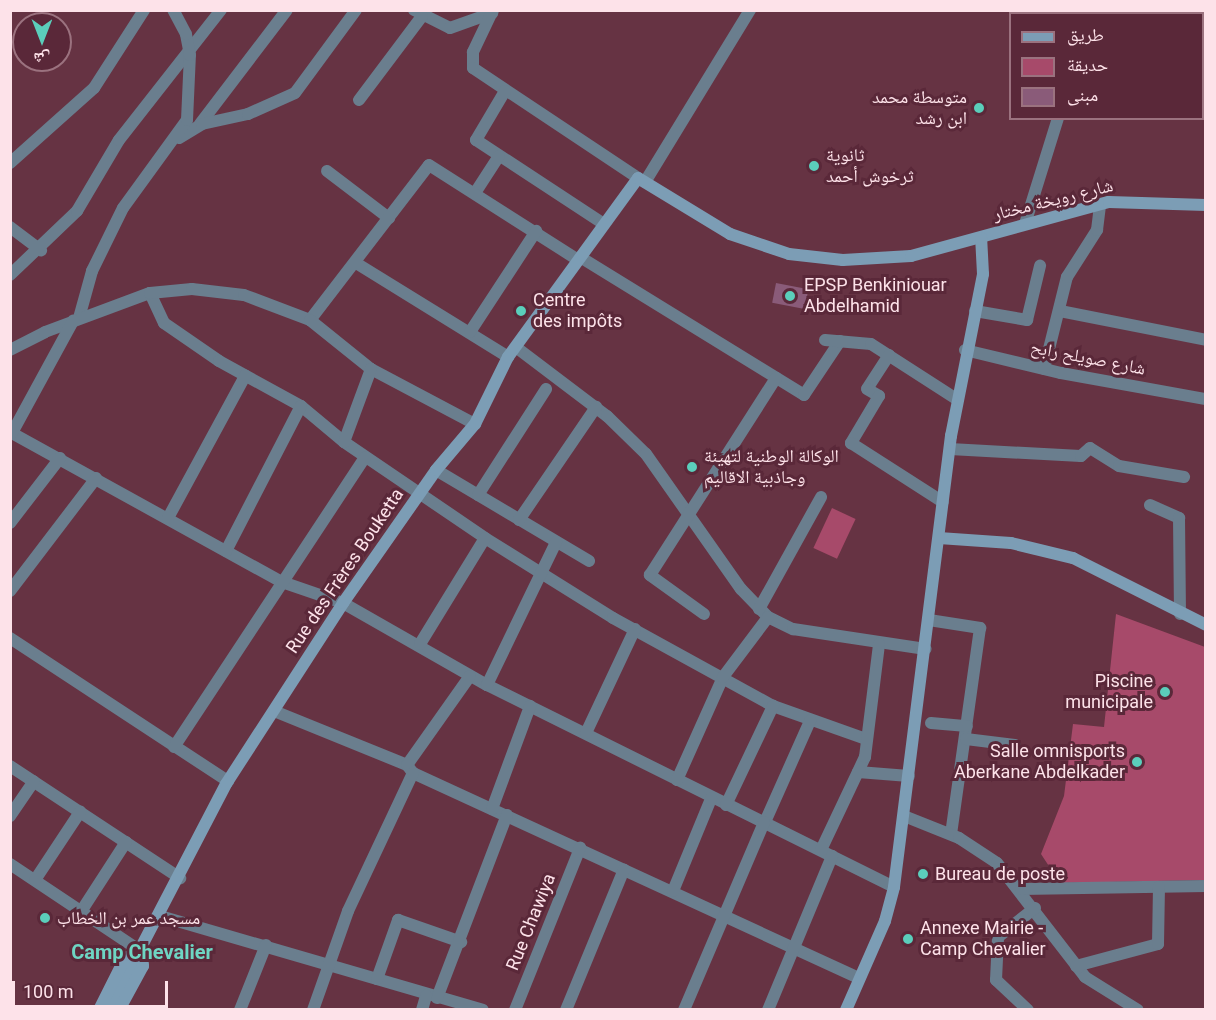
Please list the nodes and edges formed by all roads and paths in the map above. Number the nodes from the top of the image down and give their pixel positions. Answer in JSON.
{"nodes":[{"id":1,"x":144,"y":10,"type":"edge"},
{"id":2,"x":173,"y":10,"type":"edge"},
{"id":3,"x":220,"y":10,"type":"edge"},
{"id":4,"x":287,"y":10,"type":"edge"},
{"id":5,"x":356,"y":10,"type":"edge"},
{"id":6,"x":750,"y":10,"type":"edge"},
{"id":7,"x":492,"y":12,"type":"edge"},
{"id":8,"x":426,"y":14,"type":"edge"},
{"id":9,"x":190,"y":55,"type":"junction"},
{"id":10,"x":505,"y":91,"type":"junction"},
{"id":11,"x":359,"y":100,"type":"dead end"},
{"id":12,"x":187,"y":120,"type":"junction"},
{"id":13,"x":1057,"y":120,"type":"edge"},
{"id":14,"x":202,"y":124,"type":"junction"},
{"id":15,"x":173,"y":142,"type":"junction"},
{"id":16,"x":499,"y":156,"type":"junction"},
{"id":17,"x":10,"y":163,"type":"edge"},
{"id":18,"x":327,"y":171,"type":"dead end"},
{"id":19,"x":642,"y":180,"type":"junction"},
{"id":20,"x":475,"y":193,"type":"junction"},
{"id":21,"x":1100,"y":204,"type":"junction"},
{"id":22,"x":1206,"y":205,"type":"edge"},
{"id":23,"x":389,"y":218,"type":"junction"},
{"id":24,"x":604,"y":224,"type":"junction"},
{"id":25,"x":1025,"y":224,"type":"junction"},
{"id":26,"x":10,"y":227,"type":"edge"},
{"id":27,"x":536,"y":231,"type":"junction"},
{"id":28,"x":981,"y":238,"type":"junction"},
{"id":29,"x":41,"y":250,"type":"junction"},
{"id":30,"x":579,"y":259,"type":"junction"},
{"id":31,"x":356,"y":262,"type":"junction"},
{"id":32,"x":1040,"y":267,"type":"dead end"},
{"id":33,"x":10,"y":275,"type":"edge"},
{"id":34,"x":150,"y":293,"type":"junction"},
{"id":35,"x":975,"y":311,"type":"junction"},
{"id":36,"x":1060,"y":311,"type":"junction"},
{"id":37,"x":76,"y":320,"type":"junction"},
{"id":38,"x":310,"y":320,"type":"junction"},
{"id":39,"x":470,"y":332,"type":"junction"},
{"id":40,"x":825,"y":340,"type":"dead end"},
{"id":41,"x":1206,"y":340,"type":"edge"},
{"id":42,"x":840,"y":341,"type":"junction"},
{"id":43,"x":10,"y":350,"type":"edge"},
{"id":44,"x":965,"y":350,"type":"junction"},
{"id":45,"x":513,"y":352,"type":"junction"},
{"id":46,"x":889,"y":355,"type":"junction"},
{"id":47,"x":371,"y":369,"type":"junction"},
{"id":48,"x":1044,"y":369,"type":"junction"},
{"id":49,"x":245,"y":376,"type":"junction"},
{"id":50,"x":776,"y":378,"type":"junction"},
{"id":51,"x":546,"y":389,"type":"dead end"},
{"id":52,"x":1206,"y":399,"type":"edge"},
{"id":53,"x":958,"y":400,"type":"junction"},
{"id":54,"x":302,"y":406,"type":"junction"},
{"id":55,"x":596,"y":407,"type":"junction"},
{"id":56,"x":475,"y":424,"type":"junction"},
{"id":57,"x":11,"y":432,"type":"edge"},
{"id":58,"x":344,"y":442,"type":"junction"},
{"id":59,"x":950,"y":449,"type":"junction"},
{"id":60,"x":364,"y":456,"type":"junction"},
{"id":61,"x":60,"y":458,"type":"junction"},
{"id":62,"x":436,"y":470,"type":"junction"},
{"id":63,"x":1184,"y":477,"type":"dead end"},
{"id":64,"x":96,"y":478,"type":"junction"},
{"id":65,"x":419,"y":494,"type":"junction"},
{"id":66,"x":478,"y":495,"type":"junction"},
{"id":67,"x":821,"y":497,"type":"dead end"},
{"id":68,"x":943,"y":502,"type":"junction"},
{"id":69,"x":1150,"y":505,"type":"dead end"},
{"id":70,"x":690,"y":511,"type":"junction"},
{"id":71,"x":168,"y":518,"type":"junction"},
{"id":72,"x":519,"y":519,"type":"junction"},
{"id":73,"x":10,"y":523,"type":"edge"},
{"id":74,"x":485,"y":538,"type":"junction"},
{"id":75,"x":939,"y":538,"type":"junction"},
{"id":76,"x":556,"y":542,"type":"junction"},
{"id":77,"x":226,"y":551,"type":"junction"},
{"id":78,"x":589,"y":561,"type":"dead end"},
{"id":79,"x":539,"y":570,"type":"junction"},
{"id":80,"x":282,"y":582,"type":"junction"},
{"id":81,"x":10,"y":591,"type":"edge"},
{"id":82,"x":343,"y":603,"type":"junction"},
{"id":83,"x":764,"y":613,"type":"junction"},
{"id":84,"x":704,"y":614,"type":"dead end"},
{"id":85,"x":1180,"y":614,"type":"junction"},
{"id":86,"x":929,"y":620,"type":"junction"},
{"id":87,"x":1206,"y":625,"type":"edge"},
{"id":88,"x":635,"y":629,"type":"junction"},
{"id":89,"x":10,"y":638,"type":"edge"},
{"id":90,"x":420,"y":644,"type":"junction"},
{"id":91,"x":879,"y":644,"type":"junction"},
{"id":92,"x":925,"y":649,"type":"junction"},
{"id":93,"x":470,"y":676,"type":"junction"},
{"id":94,"x":723,"y":677,"type":"junction"},
{"id":95,"x":487,"y":684,"type":"junction"},
{"id":96,"x":530,"y":706,"type":"junction"},
{"id":97,"x":773,"y":706,"type":"junction"},
{"id":98,"x":274,"y":711,"type":"junction"},
{"id":99,"x":810,"y":721,"type":"junction"},
{"id":100,"x":931,"y":723,"type":"dead end"},
{"id":101,"x":586,"y":733,"type":"junction"},
{"id":102,"x":966,"y":733,"type":"junction"},
{"id":103,"x":866,"y":739,"type":"junction"},
{"id":104,"x":1015,"y":745,"type":"dead end"},
{"id":105,"x":174,"y":747,"type":"junction"},
{"id":106,"x":10,"y":766,"type":"edge"},
{"id":107,"x":410,"y":769,"type":"junction"},
{"id":108,"x":858,"y":772,"type":"junction"},
{"id":109,"x":909,"y":776,"type":"junction"},
{"id":110,"x":677,"y":780,"type":"junction"},
{"id":111,"x":34,"y":781,"type":"junction"},
{"id":112,"x":228,"y":781,"type":"junction"},
{"id":113,"x":711,"y":799,"type":"junction"},
{"id":114,"x":726,"y":805,"type":"junction"},
{"id":115,"x":492,"y":809,"type":"junction"},
{"id":116,"x":80,"y":812,"type":"junction"},
{"id":117,"x":507,"y":815,"type":"junction"},
{"id":118,"x":10,"y":816,"type":"edge"},
{"id":119,"x":904,"y":816,"type":"junction"},
{"id":120,"x":764,"y":822,"type":"junction"},
{"id":121,"x":951,"y":834,"type":"junction"},
{"id":122,"x":126,"y":842,"type":"junction"},
{"id":123,"x":580,"y":849,"type":"junction"},
{"id":124,"x":826,"y":853,"type":"junction"},
{"id":125,"x":10,"y":864,"type":"edge"},
{"id":126,"x":624,"y":869,"type":"junction"},
{"id":127,"x":180,"y":878,"type":"junction"},
{"id":128,"x":35,"y":880,"type":"junction"},
{"id":129,"x":1206,"y":886,"type":"edge"},
{"id":130,"x":894,"y":887,"type":"junction"},
{"id":131,"x":1159,"y":887,"type":"junction"},
{"id":132,"x":1021,"y":889,"type":"junction"},
{"id":133,"x":673,"y":891,"type":"junction"},
{"id":134,"x":1035,"y":908,"type":"junction"},
{"id":135,"x":82,"y":910,"type":"junction"},
{"id":136,"x":724,"y":915,"type":"junction"},
{"id":137,"x":160,"y":916,"type":"junction"},
{"id":138,"x":461,"y":942,"type":"junction"},
{"id":139,"x":266,"y":945,"type":"junction"},
{"id":140,"x":793,"y":947,"type":"junction"},
{"id":141,"x":142,"y":952,"type":"junction"},
{"id":142,"x":328,"y":963,"type":"junction"},
{"id":143,"x":1076,"y":966,"type":"junction"},
{"id":144,"x":858,"y":978,"type":"junction"},
{"id":145,"x":377,"y":979,"type":"junction"},
{"id":146,"x":432,"y":997,"type":"junction"},
{"id":147,"x":110,"y":1008,"type":"edge"},
{"id":148,"x":1132,"y":1008,"type":"edge"},
{"id":149,"x":772,"y":1009,"type":"edge"},
{"id":150,"x":240,"y":1010,"type":"edge"},
{"id":151,"x":313,"y":1010,"type":"edge"},
{"id":152,"x":422,"y":1010,"type":"edge"},
{"id":153,"x":483,"y":1010,"type":"edge"},
{"id":154,"x":515,"y":1010,"type":"edge"},
{"id":155,"x":566,"y":1010,"type":"edge"},
{"id":156,"x":684,"y":1010,"type":"edge"},
{"id":157,"x":846,"y":1010,"type":"edge"},
{"id":158,"x":1028,"y":1010,"type":"edge"}],
"edges":[{"from":1,"to":17,"type":"street"},
{"from":2,"to":9,"type":"street"},
{"from":3,"to":9,"type":"street"},
{"from":4,"to":14,"type":"street"},
{"from":5,"to":14,"type":"street"},
{"from":6,"to":19,"type":"street"},
{"from":7,"to":8,"type":"street"},
{"from":7,"to":10,"type":"street"},
{"from":8,"to":11,"type":"street"},
{"from":9,"to":12,"type":"street"},
{"from":9,"to":29,"type":"street"},
{"from":10,"to":16,"type":"street"},
{"from":10,"to":19,"type":"street"},
{"from":12,"to":14,"type":"street"},
{"from":12,"to":15,"type":"street"},
{"from":13,"to":25,"type":"street"},
{"from":14,"to":15,"type":"street"},
{"from":15,"to":37,"type":"street"},
{"from":16,"to":20,"type":"street"},
{"from":16,"to":24,"type":"street"},
{"from":18,"to":23,"type":"street"},
{"from":19,"to":24,"type":"main road","name":"Rue des Frères Bouketta"},
{"from":19,"to":28,"type":"main road","name":"شارع رويخة مختار"},
{"from":20,"to":23,"type":"street"},
{"from":20,"to":27,"type":"street"},
{"from":21,"to":22,"type":"main road","name":"شارع رويخة مختار"},
{"from":21,"to":25,"type":"main road","name":"شارع رويخة مختار"},
{"from":21,"to":36,"type":"street"},
{"from":23,"to":31,"type":"street"},
{"from":24,"to":30,"type":"main road","name":"Rue des Frères Bouketta"},
{"from":25,"to":28,"type":"main road","name":"شارع رويخة مختار"},
{"from":26,"to":29,"type":"street"},
{"from":27,"to":30,"type":"street"},
{"from":27,"to":39,"type":"street"},
{"from":28,"to":35,"type":"main road"},
{"from":29,"to":33,"type":"street"},
{"from":30,"to":45,"type":"main road","name":"Rue des Frères Bouketta"},
{"from":30,"to":50,"type":"street"},
{"from":31,"to":38,"type":"street"},
{"from":31,"to":39,"type":"street"},
{"from":32,"to":35,"type":"street"},
{"from":34,"to":37,"type":"street"},
{"from":34,"to":38,"type":"street"},
{"from":34,"to":49,"type":"street"},
{"from":35,"to":44,"type":"main road"},
{"from":36,"to":41,"type":"street"},
{"from":36,"to":48,"type":"street"},
{"from":37,"to":43,"type":"street"},
{"from":37,"to":57,"type":"street"},
{"from":38,"to":47,"type":"street"},
{"from":39,"to":45,"type":"street"},
{"from":40,"to":42,"type":"street"},
{"from":42,"to":46,"type":"street"},
{"from":42,"to":50,"type":"street"},
{"from":44,"to":48,"type":"street","name":"شارع صويلح رابح"},
{"from":44,"to":53,"type":"main road"},
{"from":45,"to":55,"type":"street"},
{"from":45,"to":56,"type":"main road","name":"Rue des Frères Bouketta"},
{"from":46,"to":53,"type":"street"},
{"from":46,"to":68,"type":"street"},
{"from":47,"to":56,"type":"street"},
{"from":47,"to":58,"type":"street"},
{"from":48,"to":52,"type":"street","name":"شارع صويلح رابح"},
{"from":49,"to":54,"type":"street"},
{"from":49,"to":71,"type":"street"},
{"from":50,"to":70,"type":"street"},
{"from":51,"to":66,"type":"street"},
{"from":53,"to":59,"type":"main road"},
{"from":54,"to":58,"type":"street"},
{"from":54,"to":77,"type":"street"},
{"from":55,"to":70,"type":"street"},
{"from":55,"to":72,"type":"street"},
{"from":56,"to":62,"type":"main road","name":"Rue des Frères Bouketta"},
{"from":57,"to":61,"type":"street"},
{"from":58,"to":60,"type":"street"},
{"from":59,"to":63,"type":"street"},
{"from":59,"to":68,"type":"main road"},
{"from":60,"to":65,"type":"street"},
{"from":60,"to":80,"type":"street"},
{"from":61,"to":64,"type":"street"},
{"from":61,"to":73,"type":"street"},
{"from":62,"to":65,"type":"main road","name":"Rue des Frères Bouketta"},
{"from":62,"to":66,"type":"street"},
{"from":64,"to":71,"type":"street"},
{"from":64,"to":81,"type":"street"},
{"from":65,"to":74,"type":"street"},
{"from":65,"to":82,"type":"main road","name":"Rue des Frères Bouketta"},
{"from":66,"to":72,"type":"street"},
{"from":67,"to":83,"type":"street"},
{"from":68,"to":75,"type":"main road"},
{"from":69,"to":85,"type":"street"},
{"from":70,"to":83,"type":"street"},
{"from":70,"to":84,"type":"street"},
{"from":71,"to":77,"type":"street"},
{"from":72,"to":76,"type":"street"},
{"from":74,"to":79,"type":"street"},
{"from":74,"to":90,"type":"street"},
{"from":75,"to":85,"type":"main road"},
{"from":75,"to":86,"type":"main road"},
{"from":76,"to":78,"type":"street"},
{"from":76,"to":79,"type":"street"},
{"from":77,"to":80,"type":"street"},
{"from":79,"to":88,"type":"street"},
{"from":79,"to":95,"type":"street"},
{"from":80,"to":82,"type":"street"},
{"from":80,"to":105,"type":"street"},
{"from":82,"to":90,"type":"street"},
{"from":82,"to":98,"type":"main road","name":"Rue des Frères Bouketta"},
{"from":83,"to":91,"type":"street"},
{"from":83,"to":94,"type":"street"},
{"from":85,"to":87,"type":"main road"},
{"from":86,"to":92,"type":"main road"},
{"from":86,"to":102,"type":"street"},
{"from":88,"to":94,"type":"street"},
{"from":88,"to":101,"type":"street"},
{"from":89,"to":105,"type":"street"},
{"from":90,"to":93,"type":"street"},
{"from":91,"to":92,"type":"street"},
{"from":91,"to":103,"type":"street"},
{"from":92,"to":109,"type":"main road"},
{"from":93,"to":95,"type":"street"},
{"from":93,"to":107,"type":"street"},
{"from":94,"to":97,"type":"street"},
{"from":94,"to":110,"type":"street"},
{"from":95,"to":96,"type":"street"},
{"from":96,"to":101,"type":"street"},
{"from":96,"to":115,"type":"street"},
{"from":97,"to":99,"type":"street"},
{"from":97,"to":114,"type":"street"},
{"from":98,"to":107,"type":"street"},
{"from":98,"to":112,"type":"main road","name":"Rue des Frères Bouketta"},
{"from":99,"to":103,"type":"street"},
{"from":99,"to":120,"type":"street"},
{"from":100,"to":102,"type":"street"},
{"from":101,"to":110,"type":"street"},
{"from":102,"to":104,"type":"street"},
{"from":102,"to":121,"type":"street"},
{"from":103,"to":108,"type":"street"},
{"from":105,"to":112,"type":"street"},
{"from":106,"to":111,"type":"street"},
{"from":107,"to":115,"type":"street"},
{"from":107,"to":142,"type":"street"},
{"from":108,"to":109,"type":"street"},
{"from":108,"to":124,"type":"street"},
{"from":109,"to":119,"type":"main road"},
{"from":110,"to":113,"type":"street"},
{"from":111,"to":116,"type":"street"},
{"from":111,"to":118,"type":"street"},
{"from":112,"to":127,"type":"main road","name":"Rue des Frères Bouketta"},
{"from":113,"to":114,"type":"street"},
{"from":113,"to":133,"type":"street"},
{"from":114,"to":120,"type":"street"},
{"from":115,"to":117,"type":"street"},
{"from":116,"to":122,"type":"street"},
{"from":116,"to":128,"type":"street"},
{"from":117,"to":123,"type":"street"},
{"from":117,"to":138,"type":"street"},
{"from":119,"to":121,"type":"street"},
{"from":119,"to":130,"type":"main road"},
{"from":120,"to":124,"type":"street"},
{"from":120,"to":136,"type":"street"},
{"from":121,"to":132,"type":"street"},
{"from":122,"to":127,"type":"street"},
{"from":122,"to":135,"type":"street"},
{"from":123,"to":126,"type":"street"},
{"from":123,"to":154,"type":"street","name":"Rue Chawiya"},
{"from":124,"to":130,"type":"street"},
{"from":124,"to":140,"type":"street"},
{"from":125,"to":128,"type":"street"},
{"from":126,"to":133,"type":"street"},
{"from":126,"to":155,"type":"street"},
{"from":127,"to":137,"type":"main road","name":"Rue des Frères Bouketta"},
{"from":128,"to":135,"type":"street"},
{"from":129,"to":131,"type":"street"},
{"from":130,"to":144,"type":"main road"},
{"from":131,"to":132,"type":"street"},
{"from":131,"to":143,"type":"street"},
{"from":132,"to":134,"type":"street"},
{"from":133,"to":136,"type":"street"},
{"from":134,"to":143,"type":"street"},
{"from":134,"to":158,"type":"street"},
{"from":135,"to":141,"type":"street"},
{"from":136,"to":140,"type":"street"},
{"from":136,"to":156,"type":"street"},
{"from":137,"to":139,"type":"street"},
{"from":137,"to":141,"type":"main road","name":"Rue des Frères Bouketta"},
{"from":138,"to":145,"type":"street"},
{"from":138,"to":146,"type":"street"},
{"from":139,"to":142,"type":"street"},
{"from":139,"to":150,"type":"street"},
{"from":140,"to":144,"type":"street"},
{"from":140,"to":149,"type":"street"},
{"from":141,"to":147,"type":"main road","name":"Rue des Frères Bouketta"},
{"from":142,"to":145,"type":"street"},
{"from":142,"to":151,"type":"street"},
{"from":143,"to":148,"type":"street"},
{"from":144,"to":157,"type":"main road"},
{"from":145,"to":146,"type":"street"},
{"from":146,"to":152,"type":"street"},
{"from":146,"to":153,"type":"street"}]}
